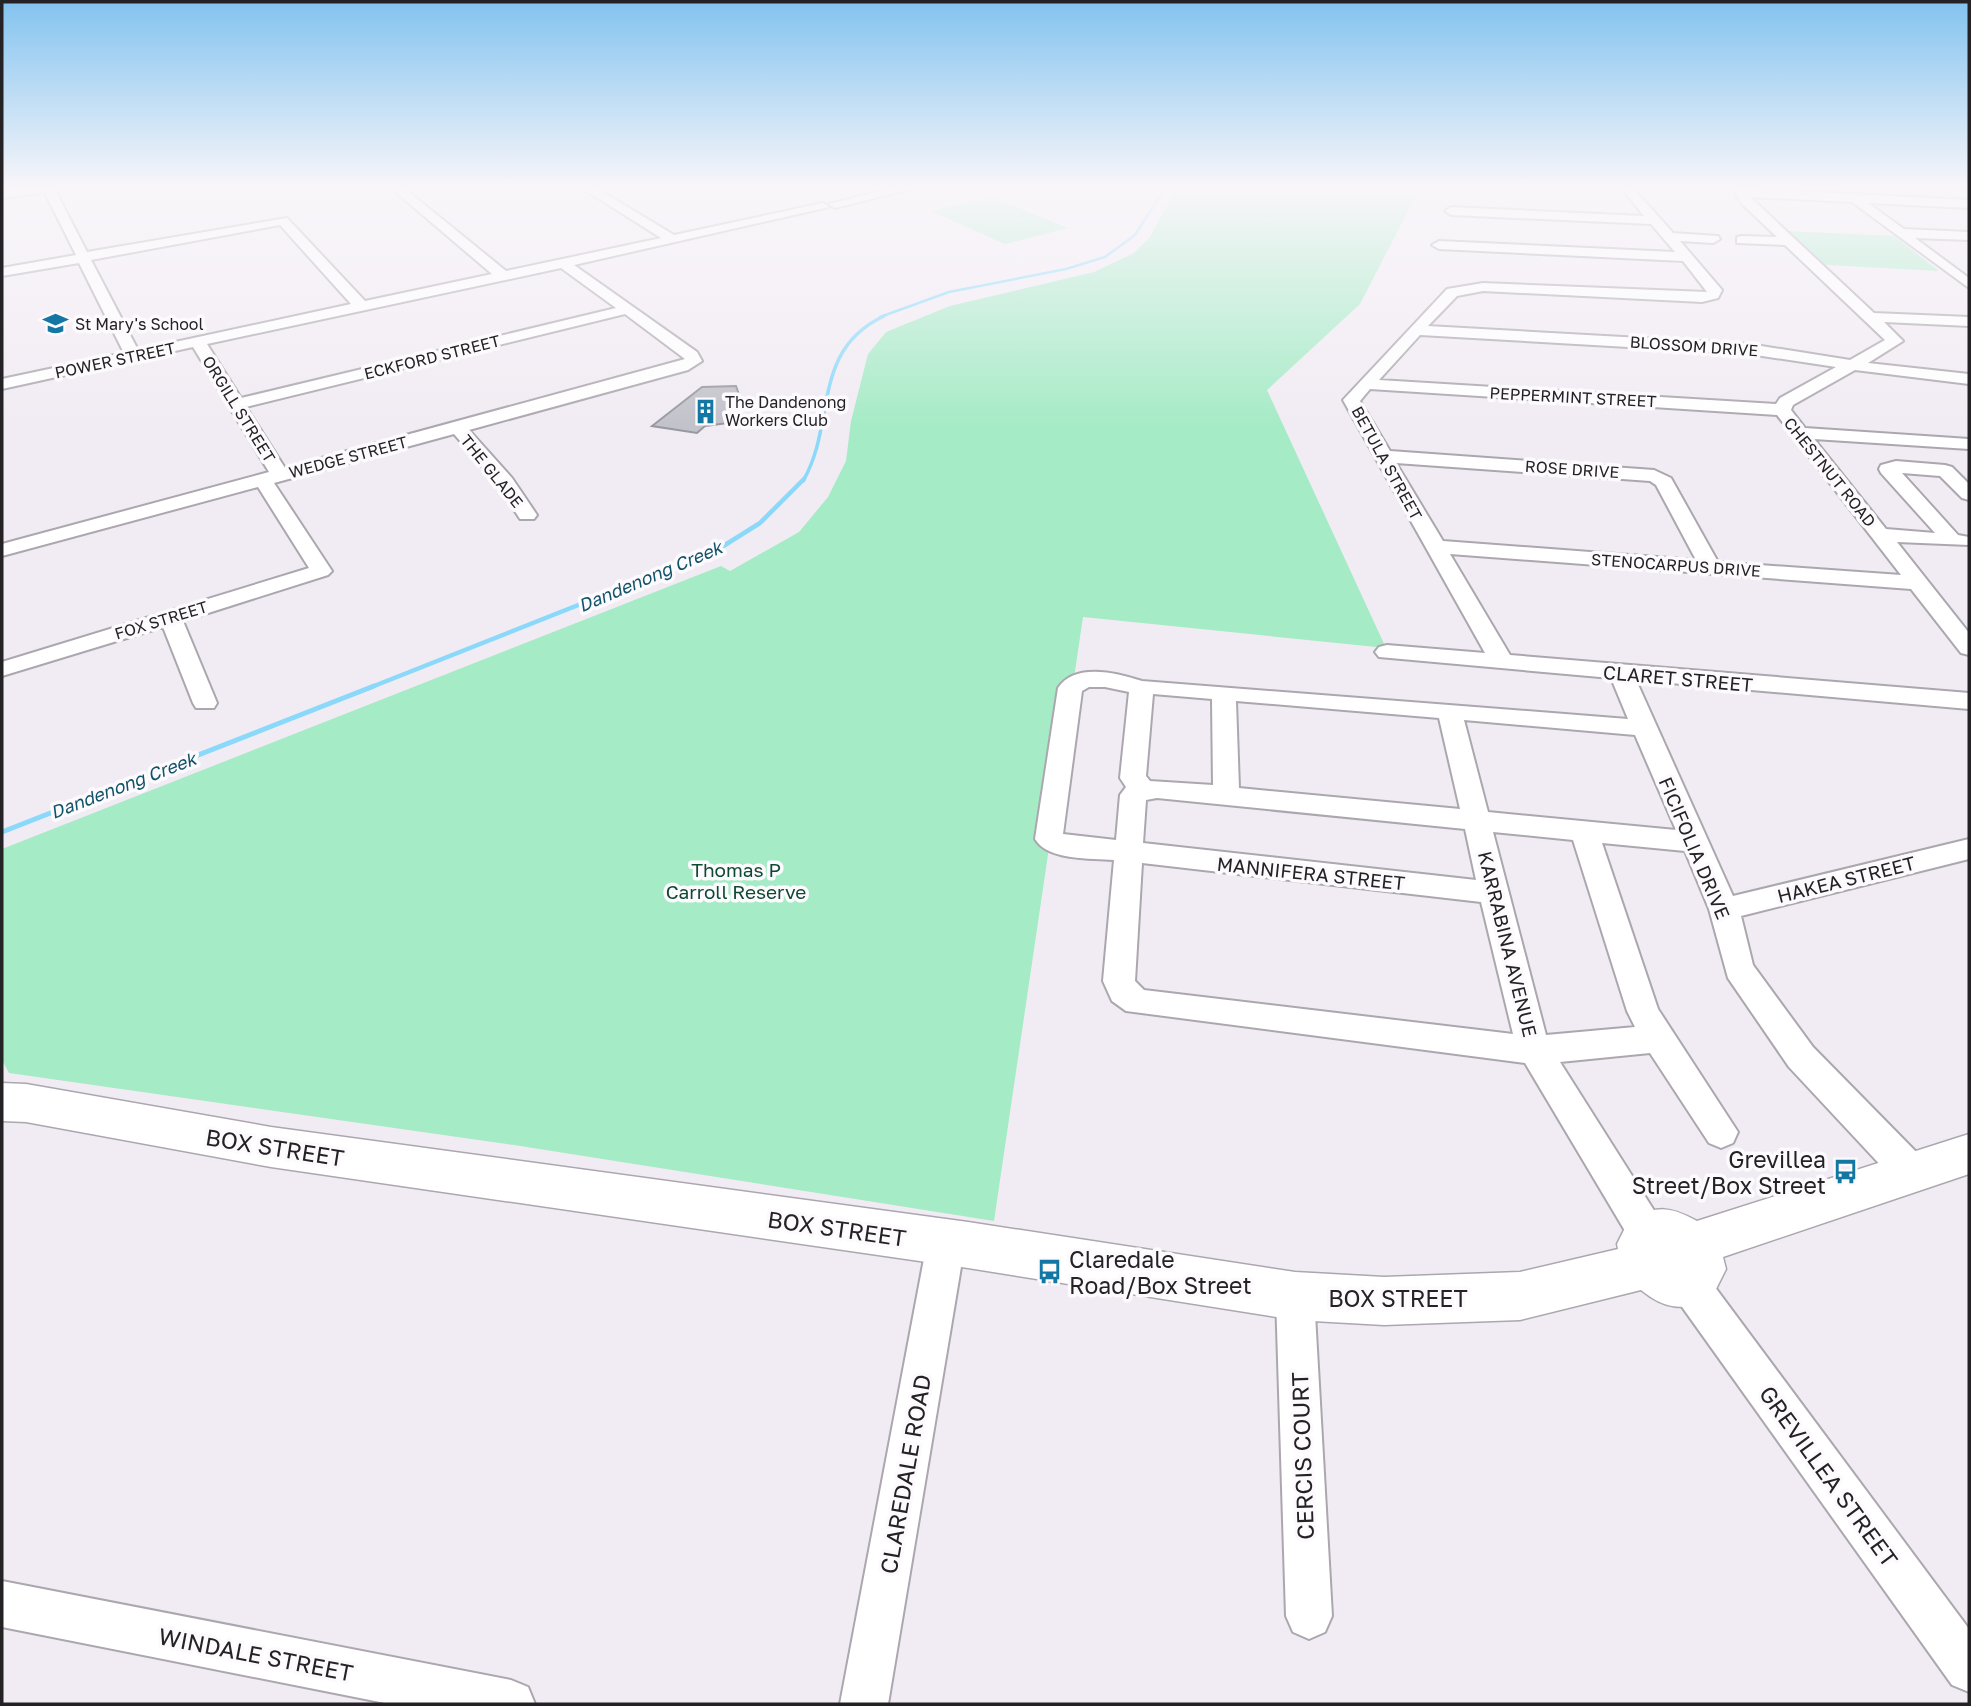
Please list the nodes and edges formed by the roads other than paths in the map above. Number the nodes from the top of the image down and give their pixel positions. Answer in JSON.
{"nodes":[{"id":1,"x":26,"y":268,"type":"edge"},
{"id":2,"x":88,"y":268,"type":"edge"},
{"id":3,"x":326,"y":268,"type":"edge"},
{"id":4,"x":493,"y":268,"type":"edge"},
{"id":5,"x":542,"y":268,"type":"edge"},
{"id":6,"x":570,"y":268,"type":"edge"},
{"id":7,"x":1696,"y":268,"type":"edge"},
{"id":8,"x":1816,"y":268,"type":"edge"},
{"id":9,"x":2,"y":272,"type":"edge"},
{"id":10,"x":1963,"y":275,"type":"edge"},
{"id":11,"x":503,"y":276,"type":"junction"},
{"id":12,"x":1446,"y":280,"type":"dead end"},
{"id":13,"x":1969,"y":284,"type":"edge"},
{"id":14,"x":1462,"y":289,"type":"junction"},
{"id":15,"x":361,"y":306,"type":"junction"},
{"id":16,"x":629,"y":309,"type":"junction"},
{"id":17,"x":1869,"y":317,"type":"junction"},
{"id":18,"x":1969,"y":321,"type":"edge"},
{"id":19,"x":1416,"y":330,"type":"junction"},
{"id":20,"x":198,"y":342,"type":"junction"},
{"id":21,"x":133,"y":356,"type":"junction"},
{"id":22,"x":1854,"y":365,"type":"junction"},
{"id":23,"x":1969,"y":379,"type":"edge"},
{"id":24,"x":2,"y":384,"type":"edge"},
{"id":25,"x":1364,"y":384,"type":"junction"},
{"id":26,"x":236,"y":404,"type":"junction"},
{"id":27,"x":1782,"y":411,"type":"junction"},
{"id":28,"x":457,"y":427,"type":"junction"},
{"id":29,"x":1799,"y":433,"type":"junction"},
{"id":30,"x":1969,"y":444,"type":"edge"},
{"id":31,"x":1382,"y":456,"type":"junction"},
{"id":32,"x":271,"y":478,"type":"junction"},
{"id":33,"x":1969,"y":494,"type":"edge"},
{"id":34,"x":527,"y":515,"type":"dead end"},
{"id":35,"x":1881,"y":535,"type":"junction"},
{"id":36,"x":1960,"y":541,"type":"edge"},
{"id":37,"x":1434,"y":547,"type":"junction"},
{"id":38,"x":2,"y":550,"type":"edge"},
{"id":39,"x":1710,"y":567,"type":"junction"},
{"id":40,"x":321,"y":571,"type":"joint"},
{"id":41,"x":1918,"y":583,"type":"junction"},
{"id":42,"x":170,"y":617,"type":"junction"},
{"id":43,"x":1969,"y":648,"type":"edge"},
{"id":44,"x":1387,"y":652,"type":"dead end"},
{"id":45,"x":1502,"y":662,"type":"junction"},
{"id":46,"x":2,"y":669,"type":"edge"},
{"id":47,"x":1621,"y":674,"type":"junction"},
{"id":48,"x":1142,"y":689,"type":"junction"},
{"id":49,"x":1224,"y":692,"type":"junction"},
{"id":50,"x":1969,"y":701,"type":"edge"},
{"id":51,"x":205,"y":703,"type":"dead end"},
{"id":52,"x":1450,"y":712,"type":"junction"},
{"id":53,"x":1645,"y":728,"type":"junction"},
{"id":54,"x":1143,"y":790,"type":"junction"},
{"id":55,"x":1226,"y":796,"type":"junction"},
{"id":56,"x":1476,"y":822,"type":"junction"},
{"id":57,"x":1584,"y":831,"type":"junction"},
{"id":58,"x":1695,"y":842,"type":"junction"},
{"id":59,"x":1969,"y":849,"type":"edge"},
{"id":60,"x":1129,"y":852,"type":"junction"},
{"id":61,"x":1494,"y":893,"type":"junction"},
{"id":62,"x":1724,"y":908,"type":"junction"},
{"id":63,"x":1658,"y":1039,"type":"junction"},
{"id":64,"x":1535,"y":1050,"type":"junction"},
{"id":65,"x":10,"y":1100,"type":"edge"},
{"id":66,"x":1721,"y":1132,"type":"dead end"},
{"id":67,"x":1969,"y":1154,"type":"edge"},
{"id":68,"x":1913,"y":1174,"type":"junction"},
{"id":69,"x":946,"y":1243,"type":"junction"},
{"id":70,"x":1669,"y":1257,"type":"junction"},
{"id":71,"x":1295,"y":1296,"type":"junction"},
{"id":72,"x":2,"y":1604,"type":"edge"},
{"id":73,"x":1309,"y":1616,"type":"dead end"},
{"id":74,"x":1969,"y":1668,"type":"edge"},
{"id":75,"x":511,"y":1704,"type":"edge"},
{"id":76,"x":864,"y":1704,"type":"edge"}],
"edges":[{"from":1,"to":9,"type":"street"},
{"from":2,"to":21,"type":"street"},
{"from":3,"to":15,"type":"street"},
{"from":4,"to":11,"type":"street"},
{"from":5,"to":11,"type":"street","name":"POWER STREET"},
{"from":6,"to":16,"type":"street"},
{"from":7,"to":14,"type":"street"},
{"from":8,"to":17,"type":"street","name":"CHESTNUT ROAD"},
{"from":10,"to":13,"type":"street"},
{"from":11,"to":15,"type":"street","name":"POWER STREET"},
{"from":12,"to":14,"type":"street"},
{"from":14,"to":19,"type":"street","name":"BETULA STREET"},
{"from":15,"to":20,"type":"street","name":"POWER STREET"},
{"from":16,"to":26,"type":"street","name":"ECKFORD STREET"},
{"from":16,"to":28,"type":"street","name":"WEDGE STREET"},
{"from":17,"to":18,"type":"street"},
{"from":17,"to":22,"type":"street","name":"CHESTNUT ROAD"},
{"from":19,"to":22,"type":"street","name":"BLOSSOM DRIVE"},
{"from":19,"to":25,"type":"street","name":"BETULA STREET"},
{"from":20,"to":21,"type":"street","name":"POWER STREET"},
{"from":20,"to":26,"type":"street","name":"ORGILL STREET"},
{"from":21,"to":24,"type":"street","name":"POWER STREET"},
{"from":22,"to":23,"type":"street","name":"BLOSSOM DRIVE"},
{"from":22,"to":27,"type":"street","name":"CHESTNUT ROAD"},
{"from":25,"to":27,"type":"street","name":"PEPPERMINT STREET"},
{"from":25,"to":31,"type":"street","name":"BETULA STREET"},
{"from":26,"to":32,"type":"street","name":"ORGILL STREET"},
{"from":27,"to":29,"type":"street","name":"CHESTNUT ROAD"},
{"from":28,"to":32,"type":"street","name":"WEDGE STREET"},
{"from":28,"to":34,"type":"street","name":"THE GLADE"},
{"from":29,"to":30,"type":"street"},
{"from":29,"to":35,"type":"street","name":"CHESTNUT ROAD"},
{"from":31,"to":37,"type":"street","name":"BETULA STREET"},
{"from":31,"to":39,"type":"street","name":"ROSE DRIVE"},
{"from":32,"to":38,"type":"street","name":"WEDGE STREET"},
{"from":32,"to":40,"type":"street","name":"ORGILL STREET"},
{"from":33,"to":36,"type":"street"},
{"from":35,"to":36,"type":"street"},
{"from":35,"to":41,"type":"street","name":"CHESTNUT ROAD"},
{"from":37,"to":39,"type":"street","name":"STENOCARPUS DRIVE"},
{"from":37,"to":45,"type":"street","name":"BETULA STREET"},
{"from":39,"to":41,"type":"street","name":"STENOCARPUS DRIVE"},
{"from":40,"to":42,"type":"street","name":"FOX STREET"},
{"from":41,"to":43,"type":"street","name":"CHESTNUT ROAD"},
{"from":42,"to":46,"type":"street","name":"FOX STREET"},
{"from":42,"to":51,"type":"street"},
{"from":44,"to":45,"type":"street","name":"CLARET STREET"},
{"from":45,"to":47,"type":"street","name":"CLARET STREET"},
{"from":47,"to":50,"type":"street","name":"CLARET STREET"},
{"from":47,"to":53,"type":"street","name":"FICIFOLIA DRIVE"},
{"from":48,"to":49,"type":"street"},
{"from":48,"to":54,"type":"street"},
{"from":48,"to":60,"type":"street","name":"MANNIFERA STREET"},
{"from":49,"to":52,"type":"street"},
{"from":49,"to":55,"type":"street"},
{"from":52,"to":53,"type":"street"},
{"from":52,"to":56,"type":"street","name":"KARRABINA AVENUE"},
{"from":53,"to":58,"type":"street","name":"FICIFOLIA DRIVE"},
{"from":54,"to":55,"type":"street"},
{"from":54,"to":60,"type":"street"},
{"from":55,"to":56,"type":"street"},
{"from":56,"to":57,"type":"street"},
{"from":56,"to":61,"type":"street","name":"KARRABINA AVENUE"},
{"from":57,"to":58,"type":"street"},
{"from":57,"to":63,"type":"street"},
{"from":58,"to":62,"type":"street","name":"FICIFOLIA DRIVE"},
{"from":59,"to":62,"type":"street","name":"HAKEA STREET"},
{"from":60,"to":61,"type":"street","name":"MANNIFERA STREET"},
{"from":60,"to":64,"type":"street"},
{"from":61,"to":64,"type":"street","name":"KARRABINA AVENUE"},
{"from":62,"to":68,"type":"street","name":"FICIFOLIA DRIVE"},
{"from":63,"to":64,"type":"street"},
{"from":63,"to":66,"type":"street"},
{"from":64,"to":70,"type":"street","name":"KARRABINA AVENUE"},
{"from":65,"to":69,"type":"main road","name":"BOX STREET"},
{"from":67,"to":68,"type":"main road","name":"BOX STREET"},
{"from":68,"to":70,"type":"main road","name":"BOX STREET"},
{"from":69,"to":71,"type":"main road","name":"BOX STREET"},
{"from":69,"to":76,"type":"street","name":"CLAREDALE ROAD"},
{"from":70,"to":71,"type":"main road","name":"BOX STREET"},
{"from":70,"to":74,"type":"street","name":"GREVILLEA STREET"},
{"from":71,"to":73,"type":"street","name":"CERCIS COURT"},
{"from":72,"to":75,"type":"street","name":"WINDALE STREET"}]}
